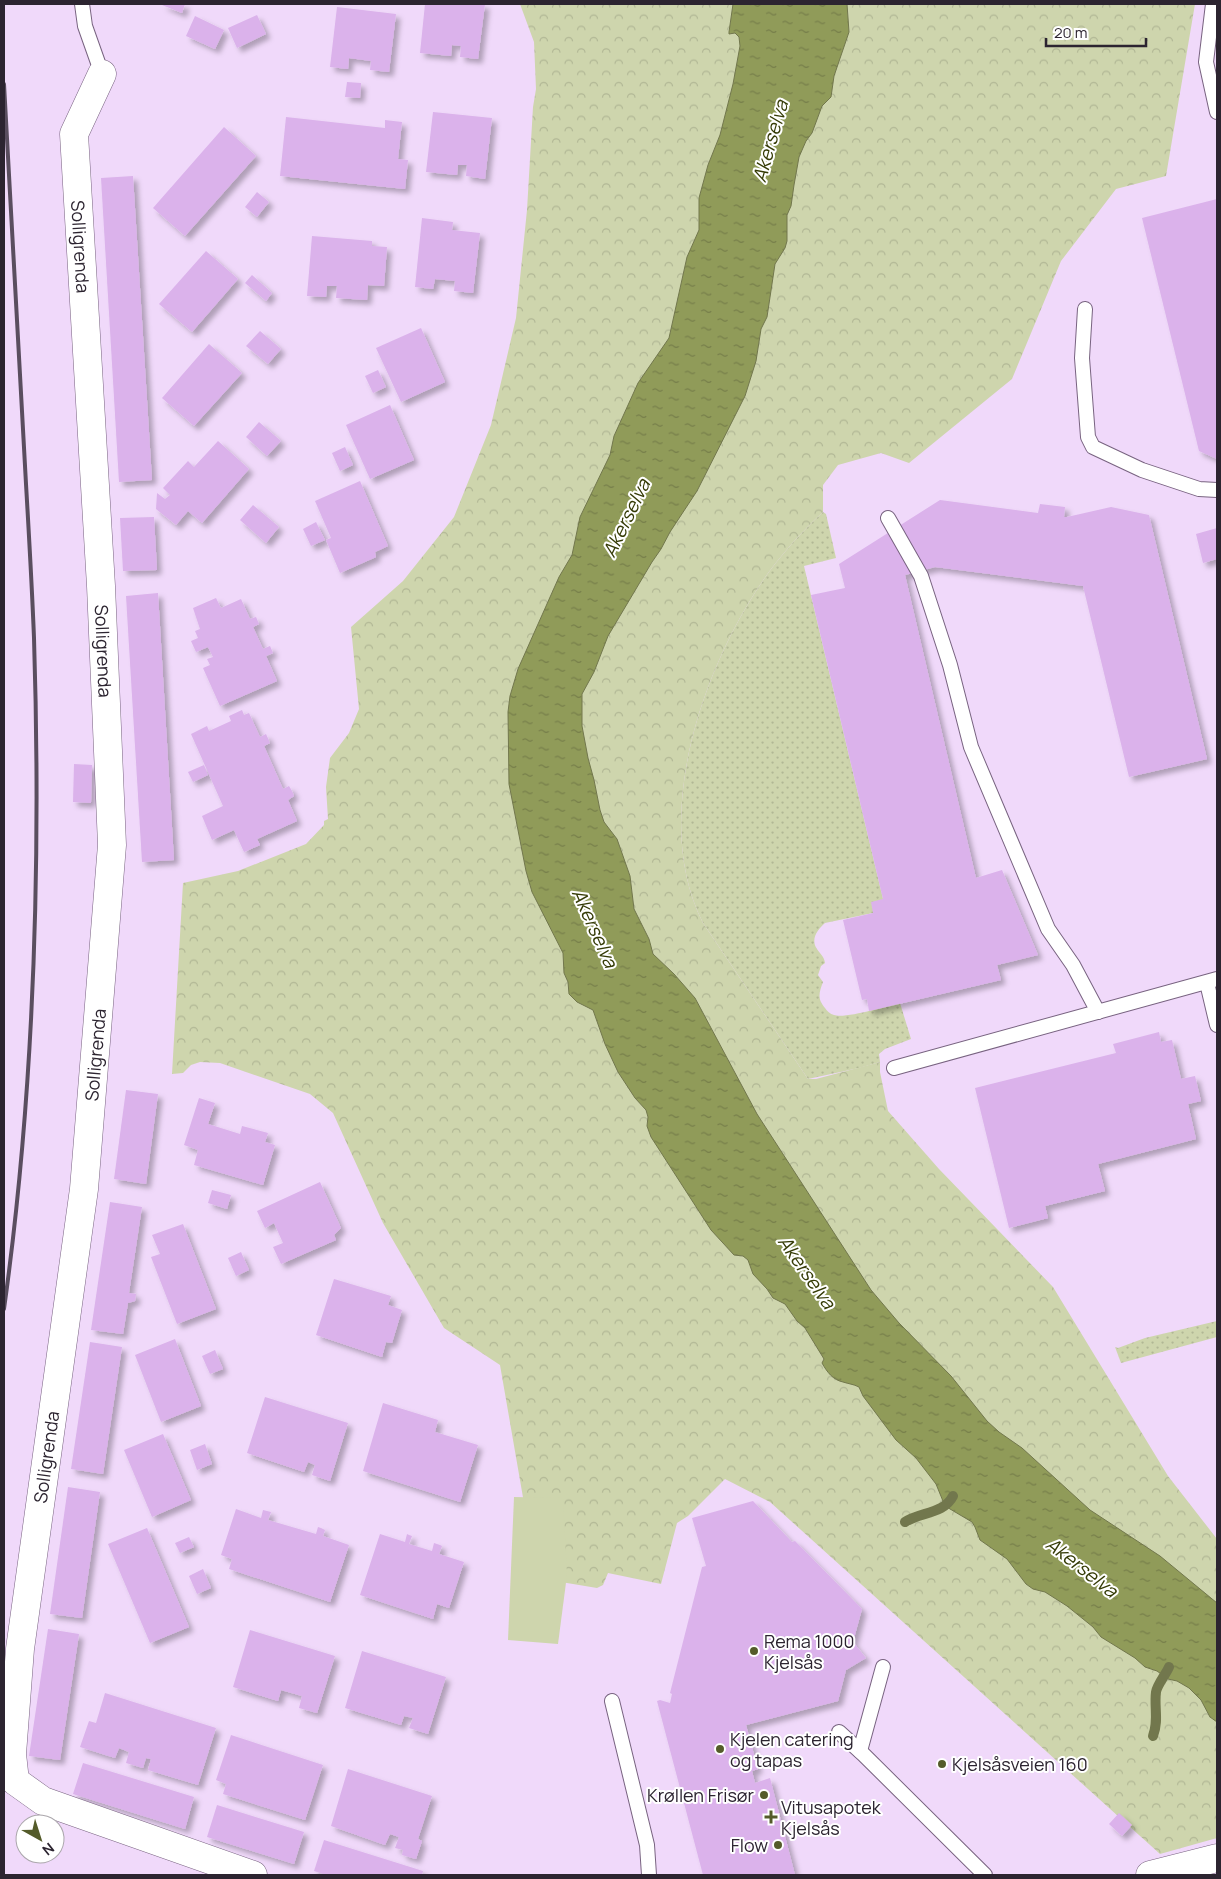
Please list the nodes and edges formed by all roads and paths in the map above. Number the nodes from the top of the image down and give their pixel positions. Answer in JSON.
{"nodes":[{"id":1,"x":82,"y":4,"type":"edge"},
{"id":2,"x":1213,"y":4,"type":"edge"},
{"id":3,"x":102,"y":74,"type":"joint"},
{"id":4,"x":1217,"y":112,"type":"edge"},
{"id":5,"x":1085,"y":309,"type":"dead end"},
{"id":6,"x":1217,"y":490,"type":"edge"},
{"id":7,"x":888,"y":518,"type":"dead end"},
{"id":8,"x":1212,"y":981,"type":"edge"},
{"id":9,"x":1098,"y":1012,"type":"junction"},
{"id":10,"x":1217,"y":1025,"type":"edge"},
{"id":11,"x":894,"y":1068,"type":"dead end"},
{"id":12,"x":883,"y":1667,"type":"dead end"},
{"id":13,"x":612,"y":1701,"type":"dead end"},
{"id":14,"x":839,"y":1732,"type":"dead end"},
{"id":15,"x":860,"y":1751,"type":"junction"},
{"id":16,"x":1217,"y":1858,"type":"edge"},
{"id":17,"x":253,"y":1875,"type":"edge"},
{"id":18,"x":649,"y":1875,"type":"edge"},
{"id":19,"x":986,"y":1875,"type":"edge"},
{"id":20,"x":1150,"y":1875,"type":"edge"}],
"edges":[{"from":1,"to":3,"type":"lane"},
{"from":2,"to":4,"type":"lane"},
{"from":3,"to":17,"type":"street","name":"Solligrenda"},
{"from":5,"to":6,"type":"lane"},
{"from":7,"to":9,"type":"lane"},
{"from":8,"to":9,"type":"lane"},
{"from":8,"to":10,"type":"lane"},
{"from":9,"to":11,"type":"lane"},
{"from":12,"to":15,"type":"lane"},
{"from":13,"to":18,"type":"lane"},
{"from":14,"to":15,"type":"lane"},
{"from":15,"to":19,"type":"lane"},
{"from":16,"to":20,"type":"street"}]}
